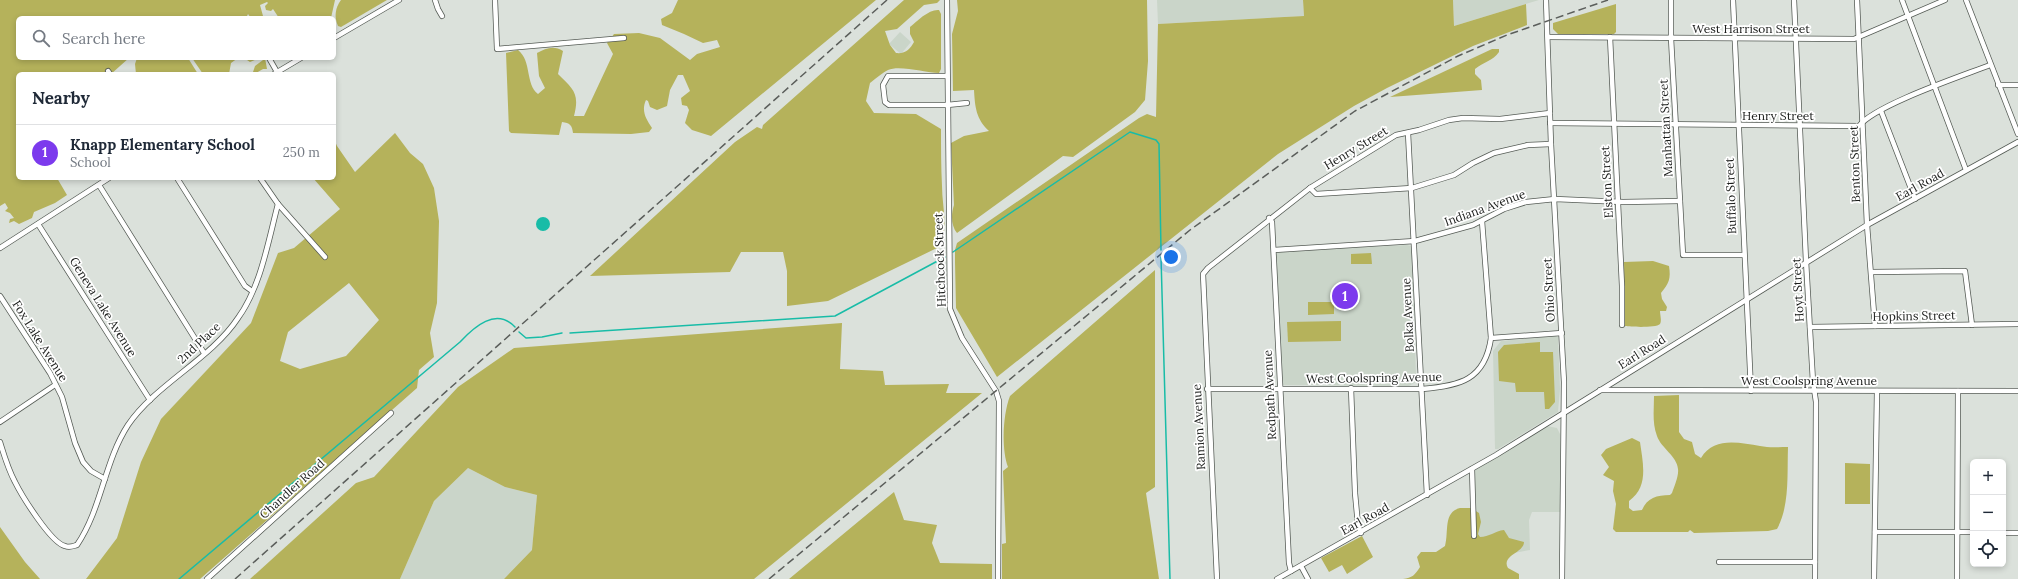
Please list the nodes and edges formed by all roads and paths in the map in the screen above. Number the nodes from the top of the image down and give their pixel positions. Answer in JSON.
{"nodes":[{"id":1,"x":399,"y":0,"type":"edge"},
{"id":2,"x":435,"y":0,"type":"edge"},
{"id":3,"x":495,"y":0,"type":"edge"},
{"id":4,"x":947,"y":0,"type":"edge"},
{"id":5,"x":1546,"y":0,"type":"edge"},
{"id":6,"x":1671,"y":0,"type":"edge"},
{"id":7,"x":1733,"y":0,"type":"edge"},
{"id":8,"x":1794,"y":0,"type":"edge"},
{"id":9,"x":1857,"y":0,"type":"edge"},
{"id":10,"x":1902,"y":0,"type":"edge"},
{"id":11,"x":1945,"y":0,"type":"edge"},
{"id":12,"x":1966,"y":0,"type":"edge"},
{"id":13,"x":1908,"y":15,"type":"junction"},
{"id":14,"x":442,"y":16,"type":"dead end"},
{"id":15,"x":1858,"y":36,"type":"junction"},
{"id":16,"x":336,"y":37,"type":"edge"},
{"id":17,"x":1548,"y":37,"type":"junction"},
{"id":18,"x":1610,"y":37,"type":"junction"},
{"id":19,"x":624,"y":38,"type":"dead end"},
{"id":20,"x":1672,"y":38,"type":"junction"},
{"id":21,"x":1734,"y":39,"type":"junction"},
{"id":22,"x":1796,"y":39,"type":"junction"},
{"id":23,"x":270,"y":60,"type":"edge"},
{"id":24,"x":298,"y":60,"type":"edge"},
{"id":25,"x":1990,"y":65,"type":"junction"},
{"id":26,"x":276,"y":72,"type":"edge"},
{"id":27,"x":278,"y":72,"type":"edge"},
{"id":28,"x":947,"y":76,"type":"junction"},
{"id":29,"x":1998,"y":85,"type":"junction"},
{"id":30,"x":2018,"y":85,"type":"edge"},
{"id":31,"x":1935,"y":87,"type":"junction"},
{"id":32,"x":967,"y":103,"type":"dead end"},
{"id":33,"x":947,"y":105,"type":"junction"},
{"id":34,"x":1881,"y":110,"type":"junction"},
{"id":35,"x":1550,"y":113,"type":"junction"},
{"id":36,"x":1863,"y":121,"type":"junction"},
{"id":37,"x":1550,"y":123,"type":"junction"},
{"id":38,"x":1614,"y":124,"type":"junction"},
{"id":39,"x":1675,"y":124,"type":"junction"},
{"id":40,"x":1738,"y":126,"type":"junction"},
{"id":41,"x":1800,"y":126,"type":"junction"},
{"id":42,"x":1408,"y":133,"type":"junction"},
{"id":43,"x":2018,"y":134,"type":"edge"},
{"id":44,"x":2018,"y":142,"type":"edge"},
{"id":45,"x":1551,"y":144,"type":"junction"},
{"id":46,"x":1966,"y":170,"type":"junction"},
{"id":47,"x":107,"y":180,"type":"edge"},
{"id":48,"x":178,"y":180,"type":"edge"},
{"id":49,"x":261,"y":180,"type":"edge"},
{"id":50,"x":99,"y":185,"type":"junction"},
{"id":51,"x":1310,"y":188,"type":"junction"},
{"id":52,"x":1412,"y":188,"type":"junction"},
{"id":53,"x":1555,"y":199,"type":"junction"},
{"id":54,"x":1915,"y":199,"type":"junction"},
{"id":55,"x":1618,"y":201,"type":"junction"},
{"id":56,"x":1680,"y":201,"type":"junction"},
{"id":57,"x":278,"y":204,"type":"junction"},
{"id":58,"x":1269,"y":218,"type":"junction"},
{"id":59,"x":1482,"y":221,"type":"junction"},
{"id":60,"x":38,"y":224,"type":"junction"},
{"id":61,"x":1867,"y":225,"type":"junction"},
{"id":62,"x":1415,"y":241,"type":"junction"},
{"id":63,"x":0,"y":248,"type":"edge"},
{"id":64,"x":1274,"y":250,"type":"junction"},
{"id":65,"x":1744,"y":255,"type":"junction"},
{"id":66,"x":325,"y":257,"type":"dead end"},
{"id":67,"x":1806,"y":261,"type":"junction"},
{"id":68,"x":1872,"y":272,"type":"junction"},
{"id":69,"x":1203,"y":274,"type":"joint"},
{"id":70,"x":252,"y":291,"type":"junction"},
{"id":71,"x":0,"y":296,"type":"edge"},
{"id":72,"x":1746,"y":299,"type":"junction"},
{"id":73,"x":2018,"y":324,"type":"edge"},
{"id":74,"x":1622,"y":325,"type":"dead end"},
{"id":75,"x":1972,"y":325,"type":"junction"},
{"id":76,"x":1875,"y":326,"type":"junction"},
{"id":77,"x":1810,"y":327,"type":"junction"},
{"id":78,"x":1562,"y":333,"type":"junction"},
{"id":79,"x":1492,"y":338,"type":"junction"},
{"id":80,"x":204,"y":353,"type":"junction"},
{"id":81,"x":55,"y":385,"type":"junction"},
{"id":82,"x":1351,"y":388,"type":"junction"},
{"id":83,"x":1207,"y":389,"type":"junction"},
{"id":84,"x":1279,"y":389,"type":"junction"},
{"id":85,"x":1422,"y":389,"type":"junction"},
{"id":86,"x":1600,"y":390,"type":"junction"},
{"id":87,"x":1751,"y":390,"type":"junction"},
{"id":88,"x":1815,"y":391,"type":"junction"},
{"id":89,"x":1877,"y":391,"type":"junction"},
{"id":90,"x":1958,"y":391,"type":"junction"},
{"id":91,"x":2018,"y":391,"type":"edge"},
{"id":92,"x":150,"y":400,"type":"junction"},
{"id":93,"x":391,"y":413,"type":"dead end"},
{"id":94,"x":1564,"y":413,"type":"junction"},
{"id":95,"x":0,"y":422,"type":"edge"},
{"id":96,"x":0,"y":442,"type":"edge"},
{"id":97,"x":1472,"y":469,"type":"junction"},
{"id":98,"x":105,"y":479,"type":"junction"},
{"id":99,"x":1426,"y":495,"type":"junction"},
{"id":100,"x":1875,"y":532,"type":"junction"},
{"id":101,"x":1958,"y":532,"type":"junction"},
{"id":102,"x":1970,"y":532,"type":"edge"},
{"id":103,"x":2006,"y":532,"type":"edge"},
{"id":104,"x":1361,"y":533,"type":"junction"},
{"id":105,"x":2018,"y":533,"type":"edge"},
{"id":106,"x":1474,"y":536,"type":"dead end"},
{"id":107,"x":1719,"y":562,"type":"dead end"},
{"id":108,"x":1815,"y":562,"type":"junction"},
{"id":109,"x":1301,"y":566,"type":"junction"},
{"id":110,"x":1291,"y":571,"type":"junction"},
{"id":111,"x":207,"y":579,"type":"edge"},
{"id":112,"x":998,"y":579,"type":"edge"},
{"id":113,"x":1217,"y":579,"type":"edge"},
{"id":114,"x":1277,"y":579,"type":"edge"},
{"id":115,"x":1308,"y":579,"type":"edge"},
{"id":116,"x":1562,"y":579,"type":"edge"},
{"id":117,"x":1815,"y":579,"type":"edge"},
{"id":118,"x":1874,"y":579,"type":"edge"},
{"id":119,"x":1957,"y":579,"type":"edge"}],
"edges":[{"from":1,"to":16,"type":"street"},
{"from":2,"to":14,"type":"street"},
{"from":3,"to":19,"type":"street"},
{"from":4,"to":28,"type":"street","name":"Hitchcock Street"},
{"from":5,"to":17,"type":"street","name":"Ohio Street"},
{"from":6,"to":20,"type":"street","name":"Manhattan Street"},
{"from":7,"to":21,"type":"street","name":"Buffalo Street"},
{"from":8,"to":22,"type":"street","name":"Hoyt Street"},
{"from":9,"to":15,"type":"street","name":"Benton Street"},
{"from":10,"to":13,"type":"street"},
{"from":11,"to":13,"type":"street","name":"West Harrison Street"},
{"from":12,"to":25,"type":"street"},
{"from":13,"to":15,"type":"street","name":"West Harrison Street"},
{"from":13,"to":31,"type":"street"},
{"from":15,"to":22,"type":"street","name":"West Harrison Street"},
{"from":15,"to":36,"type":"street","name":"Benton Street"},
{"from":17,"to":18,"type":"street","name":"West Harrison Street"},
{"from":17,"to":35,"type":"street","name":"Ohio Street"},
{"from":18,"to":20,"type":"street","name":"West Harrison Street"},
{"from":18,"to":38,"type":"street","name":"Elston Street"},
{"from":20,"to":21,"type":"street","name":"West Harrison Street"},
{"from":20,"to":39,"type":"street","name":"Manhattan Street"},
{"from":21,"to":22,"type":"street","name":"West Harrison Street"},
{"from":21,"to":40,"type":"street","name":"Buffalo Street"},
{"from":22,"to":41,"type":"street","name":"Hoyt Street"},
{"from":23,"to":26,"type":"street"},
{"from":24,"to":27,"type":"street"},
{"from":25,"to":29,"type":"street"},
{"from":25,"to":31,"type":"street","name":"Henry Street"},
{"from":28,"to":33,"type":"street","name":"Hitchcock Street"},
{"from":28,"to":33,"type":"street"},
{"from":29,"to":30,"type":"street"},
{"from":29,"to":43,"type":"street"},
{"from":31,"to":34,"type":"street","name":"Henry Street"},
{"from":31,"to":46,"type":"street"},
{"from":32,"to":33,"type":"street"},
{"from":33,"to":112,"type":"street","name":"Hitchcock Street"},
{"from":34,"to":36,"type":"street","name":"Henry Street"},
{"from":34,"to":54,"type":"street"},
{"from":35,"to":37,"type":"street","name":"Ohio Street"},
{"from":35,"to":42,"type":"street","name":"Henry Street"},
{"from":36,"to":41,"type":"street","name":"Henry Street"},
{"from":36,"to":61,"type":"street","name":"Benton Street"},
{"from":37,"to":38,"type":"street","name":"Henry Street"},
{"from":37,"to":45,"type":"street","name":"Ohio Street"},
{"from":38,"to":39,"type":"street","name":"Henry Street"},
{"from":38,"to":55,"type":"street","name":"Elston Street"},
{"from":39,"to":40,"type":"street","name":"Henry Street"},
{"from":39,"to":56,"type":"street","name":"Manhattan Street"},
{"from":40,"to":41,"type":"street","name":"Henry Street"},
{"from":40,"to":65,"type":"street","name":"Buffalo Street"},
{"from":41,"to":67,"type":"street","name":"Hoyt Street"},
{"from":42,"to":51,"type":"street","name":"Henry Street"},
{"from":42,"to":52,"type":"street","name":"Bolka Avenue"},
{"from":44,"to":46,"type":"street","name":"Earl Road"},
{"from":45,"to":52,"type":"street"},
{"from":45,"to":53,"type":"street","name":"Ohio Street"},
{"from":46,"to":54,"type":"street","name":"Earl Road"},
{"from":47,"to":50,"type":"street"},
{"from":48,"to":70,"type":"street"},
{"from":49,"to":57,"type":"street"},
{"from":50,"to":60,"type":"street"},
{"from":50,"to":80,"type":"street"},
{"from":51,"to":52,"type":"street"},
{"from":51,"to":58,"type":"street","name":"Henry Street"},
{"from":52,"to":62,"type":"street","name":"Bolka Avenue"},
{"from":53,"to":55,"type":"street","name":"Indiana Avenue"},
{"from":53,"to":59,"type":"street","name":"Indiana Avenue"},
{"from":53,"to":78,"type":"street","name":"Ohio Street"},
{"from":54,"to":61,"type":"street","name":"Earl Road"},
{"from":55,"to":56,"type":"street","name":"Indiana Avenue"},
{"from":55,"to":74,"type":"street","name":"Elston Street"},
{"from":56,"to":65,"type":"street","name":"Manhattan Street"},
{"from":57,"to":66,"type":"street"},
{"from":57,"to":70,"type":"street","name":"2nd Place"},
{"from":58,"to":64,"type":"street","name":"Redpath Avenue"},
{"from":58,"to":69,"type":"street","name":"Henry Street"},
{"from":59,"to":62,"type":"street","name":"Indiana Avenue"},
{"from":59,"to":79,"type":"street","name":"West Coolspring Avenue"},
{"from":60,"to":63,"type":"street"},
{"from":60,"to":92,"type":"street","name":"Geneva Lake Avenue"},
{"from":61,"to":67,"type":"street","name":"Earl Road"},
{"from":61,"to":68,"type":"street","name":"Benton Street"},
{"from":62,"to":64,"type":"street","name":"Indiana Avenue"},
{"from":62,"to":85,"type":"street","name":"Bolka Avenue"},
{"from":64,"to":84,"type":"street","name":"Redpath Avenue"},
{"from":65,"to":72,"type":"street","name":"Buffalo Street"},
{"from":67,"to":72,"type":"street","name":"Earl Road"},
{"from":67,"to":77,"type":"street","name":"Hoyt Street"},
{"from":68,"to":75,"type":"street"},
{"from":68,"to":76,"type":"street","name":"Benton Street"},
{"from":69,"to":83,"type":"street","name":"Ramion Avenue"},
{"from":70,"to":80,"type":"street","name":"2nd Place"},
{"from":71,"to":81,"type":"street","name":"Fox Lake Avenue"},
{"from":72,"to":86,"type":"street","name":"Earl Road"},
{"from":72,"to":87,"type":"street","name":"Buffalo Street"},
{"from":73,"to":75,"type":"street","name":"Hopkins Street"},
{"from":75,"to":76,"type":"street","name":"Hopkins Street"},
{"from":76,"to":77,"type":"street","name":"Hopkins Street"},
{"from":77,"to":88,"type":"street","name":"Hoyt Street"},
{"from":78,"to":79,"type":"street"},
{"from":78,"to":94,"type":"street","name":"Ohio Street"},
{"from":79,"to":85,"type":"street","name":"West Coolspring Avenue"},
{"from":80,"to":92,"type":"street","name":"2nd Place"},
{"from":81,"to":95,"type":"street"},
{"from":81,"to":98,"type":"street","name":"Fox Lake Avenue"},
{"from":82,"to":84,"type":"street","name":"West Coolspring Avenue"},
{"from":82,"to":85,"type":"street","name":"West Coolspring Avenue"},
{"from":82,"to":104,"type":"street"},
{"from":83,"to":84,"type":"street","name":"West Coolspring Avenue"},
{"from":83,"to":113,"type":"street","name":"Ramion Avenue"},
{"from":84,"to":110,"type":"street","name":"Redpath Avenue"},
{"from":85,"to":99,"type":"street","name":"Bolka Avenue"},
{"from":86,"to":87,"type":"street","name":"West Coolspring Avenue"},
{"from":86,"to":94,"type":"street","name":"Earl Road"},
{"from":87,"to":88,"type":"street","name":"West Coolspring Avenue"},
{"from":88,"to":89,"type":"street","name":"West Coolspring Avenue"},
{"from":88,"to":108,"type":"street","name":"Hoyt Street"},
{"from":89,"to":90,"type":"street","name":"West Coolspring Avenue"},
{"from":89,"to":100,"type":"street"},
{"from":90,"to":91,"type":"street","name":"West Coolspring Avenue"},
{"from":90,"to":101,"type":"street"},
{"from":92,"to":98,"type":"street","name":"2nd Place"},
{"from":93,"to":111,"type":"street","name":"Chandler Road"},
{"from":94,"to":97,"type":"street","name":"Earl Road"},
{"from":94,"to":116,"type":"street","name":"Ohio Street"},
{"from":96,"to":98,"type":"street","name":"2nd Place"},
{"from":97,"to":99,"type":"street","name":"Earl Road"},
{"from":97,"to":106,"type":"street"},
{"from":99,"to":104,"type":"street","name":"Earl Road"},
{"from":100,"to":101,"type":"street"},
{"from":100,"to":118,"type":"street"},
{"from":101,"to":102,"type":"street"},
{"from":101,"to":119,"type":"street"},
{"from":103,"to":105,"type":"street"},
{"from":104,"to":109,"type":"street","name":"Earl Road"},
{"from":107,"to":108,"type":"street"},
{"from":108,"to":117,"type":"street","name":"Hoyt Street"},
{"from":109,"to":110,"type":"street","name":"Earl Road"},
{"from":109,"to":115,"type":"street"},
{"from":110,"to":114,"type":"street","name":"Earl Road"}]}
